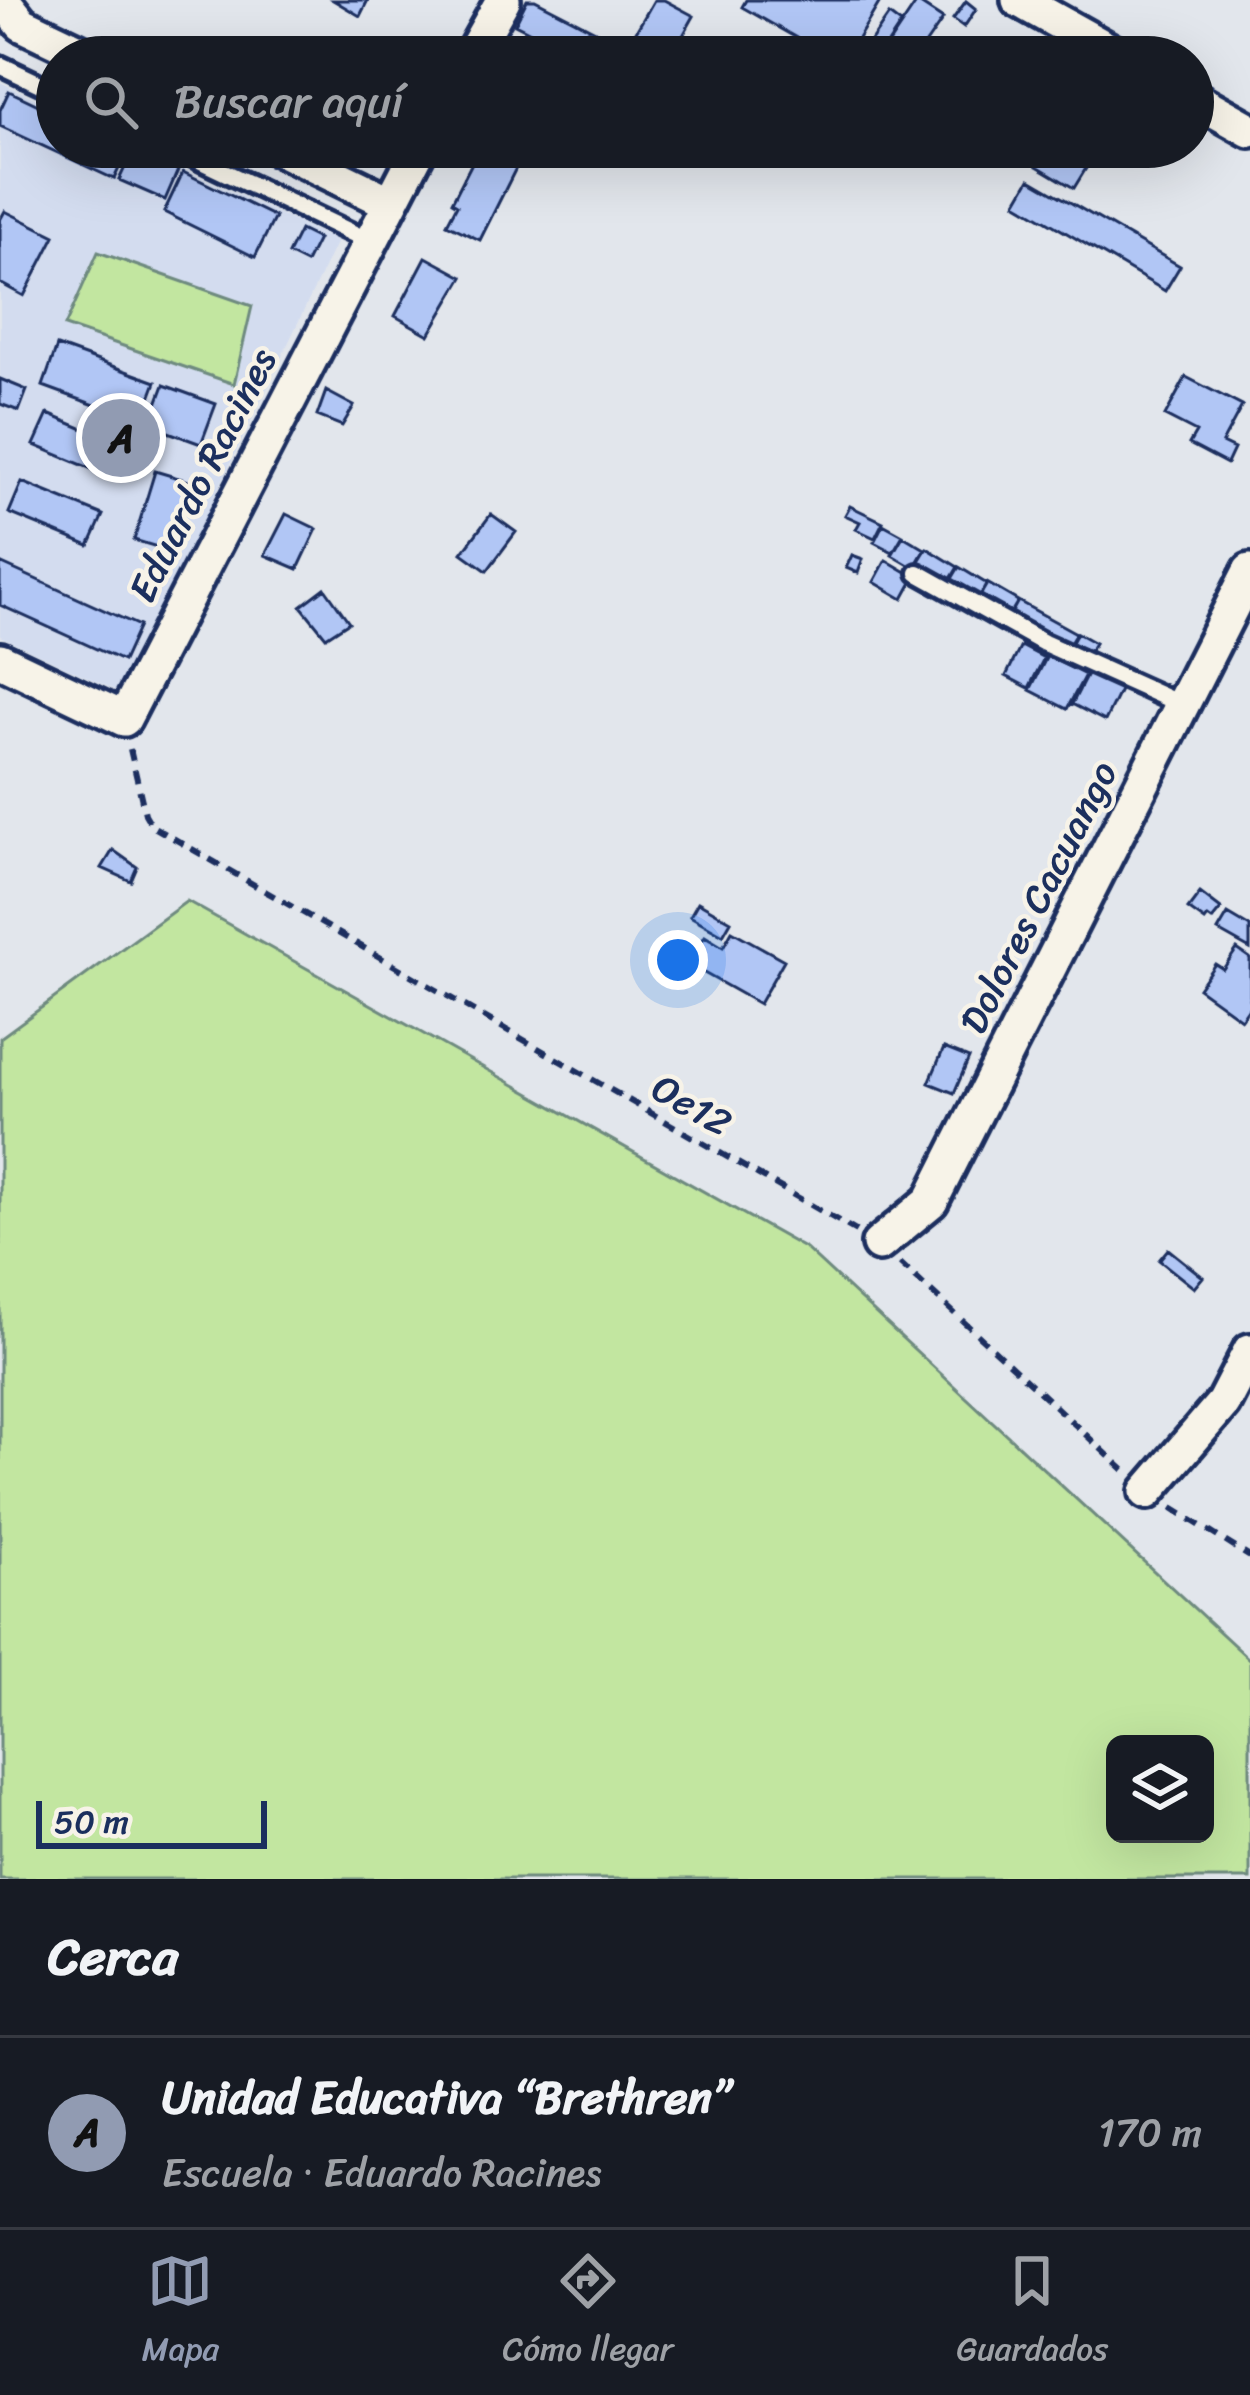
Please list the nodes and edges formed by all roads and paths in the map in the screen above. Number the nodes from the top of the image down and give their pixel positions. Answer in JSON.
{"nodes":[{"id":1,"x":3,"y":0,"type":"edge"},
{"id":2,"x":503,"y":0,"type":"edge"},
{"id":3,"x":1019,"y":0,"type":"edge"},
{"id":4,"x":48,"y":36,"type":"edge"},
{"id":5,"x":483,"y":36,"type":"edge"},
{"id":6,"x":1083,"y":36,"type":"edge"},
{"id":7,"x":0,"y":65,"type":"edge"},
{"id":8,"x":36,"y":82,"type":"edge"},
{"id":9,"x":1214,"y":110,"type":"edge"},
{"id":10,"x":1250,"y":130,"type":"edge"},
{"id":11,"x":216,"y":168,"type":"edge"},
{"id":12,"x":319,"y":168,"type":"edge"},
{"id":13,"x":408,"y":168,"type":"edge"},
{"id":14,"x":388,"y":202,"type":"junction"},
{"id":15,"x":369,"y":241,"type":"junction"},
{"id":16,"x":1250,"y":571,"type":"edge"},
{"id":17,"x":918,"y":573,"type":"dead end"},
{"id":18,"x":0,"y":660,"type":"edge"},
{"id":19,"x":1182,"y":705,"type":"junction"},
{"id":20,"x":124,"y":719,"type":"junction"},
{"id":21,"x":879,"y":1244,"type":"junction"},
{"id":22,"x":1250,"y":1352,"type":"edge"},
{"id":23,"x":1148,"y":1492,"type":"junction"},
{"id":24,"x":1250,"y":1557,"type":"edge"}],
"edges":[{"from":1,"to":4,"type":"street"},
{"from":2,"to":5,"type":"street"},
{"from":3,"to":6,"type":"street"},
{"from":7,"to":8,"type":"lane"},
{"from":9,"to":10,"type":"street"},
{"from":11,"to":15,"type":"lane"},
{"from":12,"to":14,"type":"street"},
{"from":13,"to":14,"type":"street","name":"Eduardo Racines"},
{"from":14,"to":15,"type":"street","name":"Eduardo Racines"},
{"from":15,"to":20,"type":"street","name":"Eduardo Racines"},
{"from":16,"to":19,"type":"street","name":"Dolores Cacuango"},
{"from":17,"to":19,"type":"lane"},
{"from":18,"to":20,"type":"street"},
{"from":19,"to":21,"type":"street","name":"Dolores Cacuango"},
{"from":20,"to":21,"type":"path","name":"Oe12"},
{"from":21,"to":23,"type":"path","name":"Oe12"},
{"from":22,"to":23,"type":"street"},
{"from":23,"to":24,"type":"path","name":"Oe12"}]}
